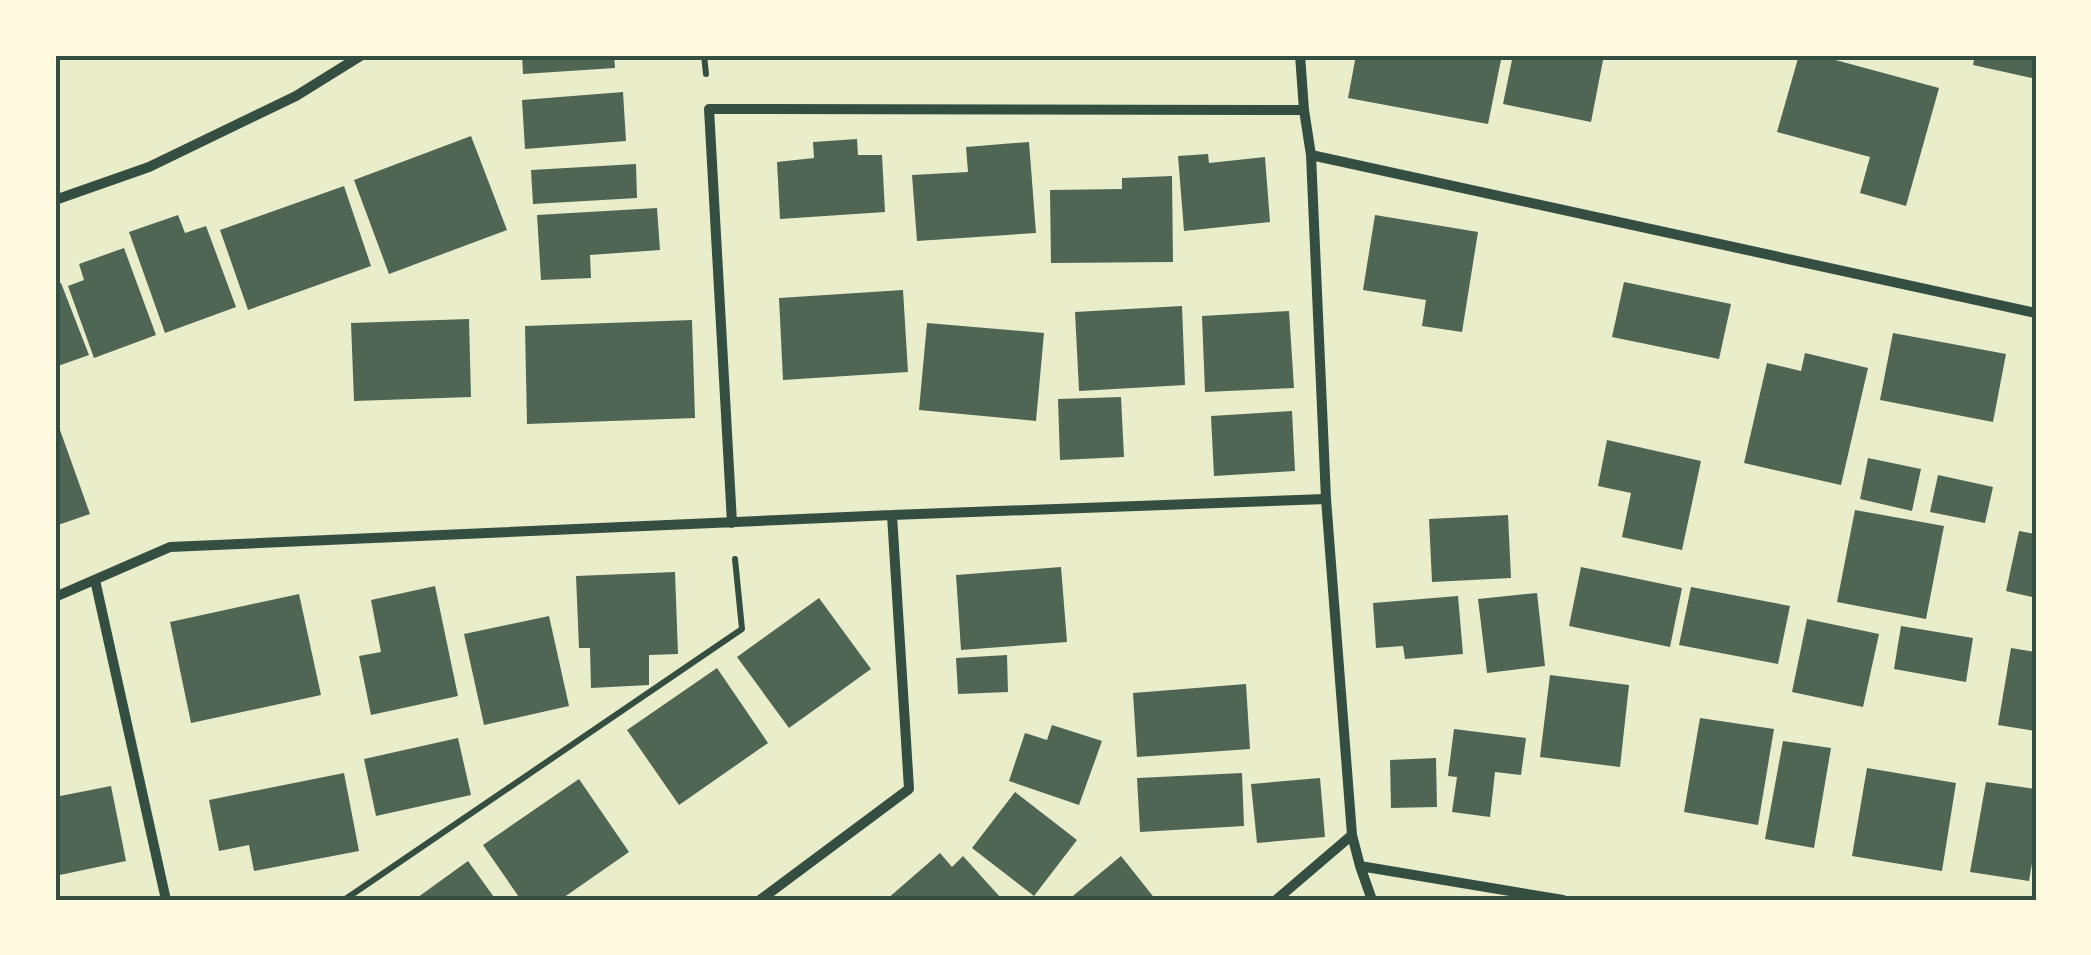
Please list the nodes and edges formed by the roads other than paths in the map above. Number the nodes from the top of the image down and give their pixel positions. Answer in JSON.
{"nodes":[{"id":1,"x":362,"y":55,"type":"edge"},
{"id":2,"x":1300,"y":55,"type":"edge"},
{"id":3,"x":1304,"y":110,"type":"junction"},
{"id":4,"x":1312,"y":156,"type":"junction"},
{"id":5,"x":55,"y":200,"type":"edge"},
{"id":6,"x":2036,"y":313,"type":"edge"},
{"id":7,"x":1326,"y":499,"type":"junction"},
{"id":8,"x":892,"y":515,"type":"junction"},
{"id":9,"x":732,"y":523,"type":"junction"},
{"id":10,"x":96,"y":580,"type":"junction"},
{"id":11,"x":55,"y":597,"type":"edge"},
{"id":12,"x":1352,"y":835,"type":"junction"},
{"id":13,"x":1360,"y":866,"type":"junction"},
{"id":14,"x":166,"y":900,"type":"edge"},
{"id":15,"x":760,"y":900,"type":"edge"},
{"id":16,"x":1276,"y":900,"type":"edge"},
{"id":17,"x":1372,"y":900,"type":"edge"},
{"id":18,"x":1563,"y":900,"type":"edge"}],
"edges":[{"from":1,"to":5,"type":"street"},
{"from":2,"to":3,"type":"street"},
{"from":3,"to":4,"type":"street"},
{"from":3,"to":9,"type":"street"},
{"from":4,"to":6,"type":"street"},
{"from":4,"to":7,"type":"street"},
{"from":7,"to":8,"type":"street"},
{"from":7,"to":12,"type":"street"},
{"from":8,"to":9,"type":"street"},
{"from":8,"to":15,"type":"street"},
{"from":9,"to":10,"type":"street"},
{"from":10,"to":11,"type":"street"},
{"from":10,"to":14,"type":"street"},
{"from":12,"to":13,"type":"street"},
{"from":12,"to":16,"type":"street"},
{"from":13,"to":17,"type":"street"},
{"from":13,"to":18,"type":"street"}]}
